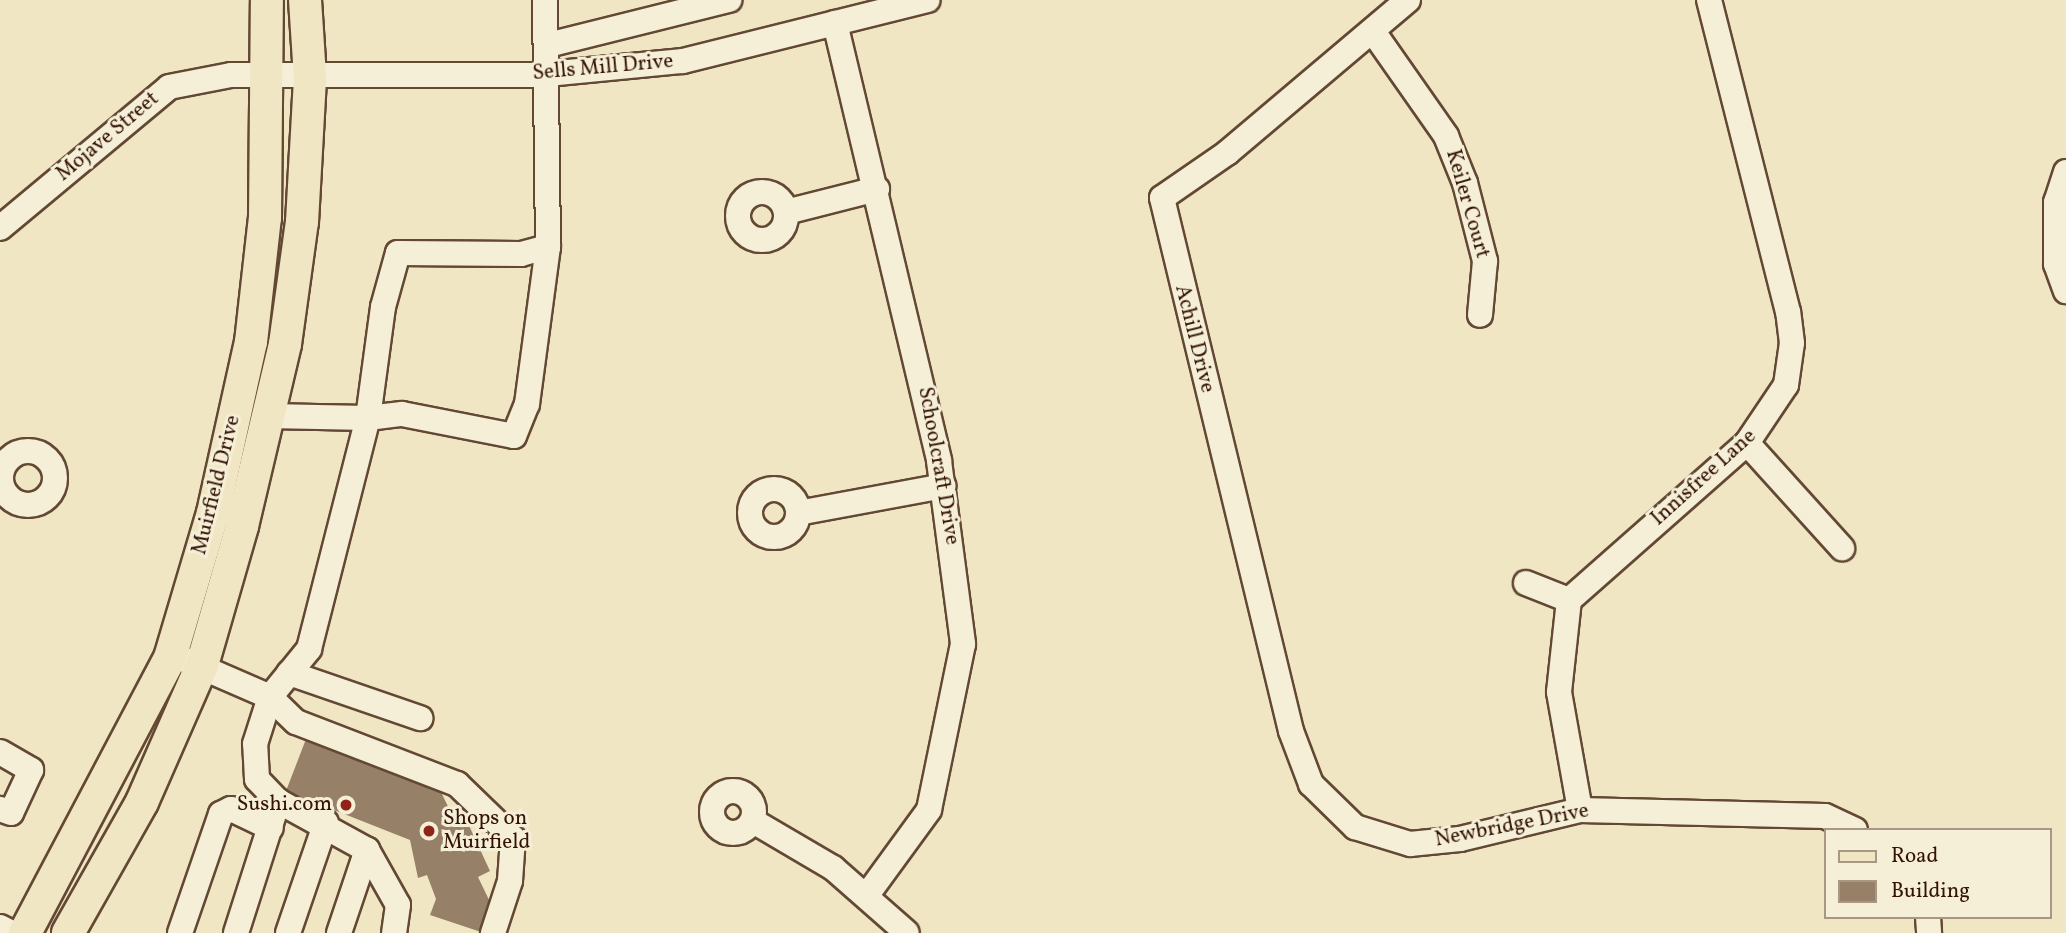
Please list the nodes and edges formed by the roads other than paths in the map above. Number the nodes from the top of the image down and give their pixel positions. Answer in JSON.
{"nodes":[{"id":1,"x":267,"y":0,"type":"edge"},
{"id":2,"x":305,"y":0,"type":"edge"},
{"id":3,"x":545,"y":0,"type":"edge"},
{"id":4,"x":729,"y":0,"type":"edge"},
{"id":5,"x":1408,"y":0,"type":"edge"},
{"id":6,"x":1709,"y":0,"type":"edge"},
{"id":7,"x":919,"y":1,"type":"edge"},
{"id":8,"x":835,"y":23,"type":"junction"},
{"id":9,"x":1374,"y":33,"type":"junction"},
{"id":10,"x":548,"y":45,"type":"junction"},
{"id":11,"x":541,"y":75,"type":"junction"},
{"id":12,"x":271,"y":76,"type":"junction"},
{"id":13,"x":310,"y":76,"type":"junction"},
{"id":14,"x":2066,"y":172,"type":"edge"},
{"id":15,"x":877,"y":190,"type":"junction"},
{"id":16,"x":786,"y":212,"type":"dead end"},
{"id":17,"x":0,"y":228,"type":"edge"},
{"id":18,"x":548,"y":247,"type":"junction"},
{"id":19,"x":2066,"y":291,"type":"edge"},
{"id":20,"x":1480,"y":315,"type":"dead end"},
{"id":21,"x":268,"y":416,"type":"junction"},
{"id":22,"x":368,"y":418,"type":"junction"},
{"id":23,"x":1747,"y":443,"type":"junction"},
{"id":24,"x":944,"y":486,"type":"junction"},
{"id":25,"x":798,"y":513,"type":"dead end"},
{"id":26,"x":1842,"y":548,"type":"dead end"},
{"id":27,"x":1526,"y":583,"type":"dead end"},
{"id":28,"x":1569,"y":600,"type":"junction"},
{"id":29,"x":171,"y":655,"type":"junction"},
{"id":30,"x":202,"y":664,"type":"junction"},
{"id":31,"x":289,"y":673,"type":"junction"},
{"id":32,"x":270,"y":697,"type":"junction"},
{"id":33,"x":419,"y":718,"type":"dead end"},
{"id":34,"x":0,"y":752,"type":"edge"},
{"id":35,"x":1311,"y":784,"type":"joint"},
{"id":36,"x":278,"y":801,"type":"junction"},
{"id":37,"x":0,"y":809,"type":"edge"},
{"id":38,"x":1580,"y":810,"type":"junction"},
{"id":39,"x":753,"y":821,"type":"dead end"},
{"id":40,"x":326,"y":822,"type":"junction"},
{"id":41,"x":271,"y":828,"type":"junction"},
{"id":42,"x":1851,"y":828,"type":"edge"},
{"id":43,"x":367,"y":850,"type":"junction"},
{"id":44,"x":867,"y":895,"type":"junction"},
{"id":45,"x":0,"y":926,"type":"edge"},
{"id":46,"x":12,"y":933,"type":"edge"},
{"id":47,"x":25,"y":933,"type":"edge"},
{"id":48,"x":68,"y":933,"type":"edge"},
{"id":49,"x":180,"y":933,"type":"edge"},
{"id":50,"x":236,"y":933,"type":"edge"},
{"id":51,"x":288,"y":933,"type":"edge"},
{"id":52,"x":339,"y":933,"type":"edge"},
{"id":53,"x":394,"y":933,"type":"edge"},
{"id":54,"x":493,"y":933,"type":"edge"},
{"id":55,"x":907,"y":933,"type":"edge"}],
"edges":[{"from":1,"to":12,"type":"main road","name":"Muirfield Drive"},
{"from":2,"to":13,"type":"main road","name":"Muirfield Drive"},
{"from":3,"to":10,"type":"street"},
{"from":4,"to":10,"type":"street"},
{"from":5,"to":9,"type":"street","name":"Achill Drive"},
{"from":6,"to":23,"type":"street","name":"Innisfree Lane"},
{"from":7,"to":8,"type":"street","name":"Sells Mill Drive"},
{"from":8,"to":11,"type":"street","name":"Sells Mill Drive"},
{"from":8,"to":15,"type":"street","name":"Schoolcraft Drive"},
{"from":9,"to":20,"type":"street","name":"Keiler Court"},
{"from":9,"to":35,"type":"street","name":"Achill Drive"},
{"from":10,"to":11,"type":"street"},
{"from":11,"to":13,"type":"street","name":"Sells Mill Drive"},
{"from":11,"to":18,"type":"street"},
{"from":12,"to":13,"type":"street","name":"Sells Mill Drive"},
{"from":12,"to":17,"type":"street","name":"Mojave Street"},
{"from":12,"to":29,"type":"main road","name":"Muirfield Drive"},
{"from":13,"to":21,"type":"main road","name":"Muirfield Drive"},
{"from":14,"to":19,"type":"street"},
{"from":15,"to":16,"type":"street"},
{"from":15,"to":24,"type":"street","name":"Schoolcraft Drive"},
{"from":18,"to":22,"type":"street"},
{"from":18,"to":22,"type":"street"},
{"from":21,"to":22,"type":"street"},
{"from":21,"to":30,"type":"main road","name":"Muirfield Drive"},
{"from":22,"to":31,"type":"street"},
{"from":23,"to":26,"type":"street"},
{"from":23,"to":28,"type":"street","name":"Innisfree Lane"},
{"from":24,"to":25,"type":"street"},
{"from":24,"to":44,"type":"street","name":"Schoolcraft Drive"},
{"from":27,"to":28,"type":"street"},
{"from":28,"to":38,"type":"street"},
{"from":29,"to":30,"type":"street"},
{"from":29,"to":47,"type":"main road","name":"Muirfield Drive"},
{"from":30,"to":32,"type":"street"},
{"from":30,"to":48,"type":"main road","name":"Muirfield Drive"},
{"from":31,"to":32,"type":"street"},
{"from":31,"to":33,"type":"street"},
{"from":32,"to":36,"type":"street"},
{"from":32,"to":54,"type":"street"},
{"from":34,"to":37,"type":"street"},
{"from":35,"to":38,"type":"street","name":"Newbridge Drive"},
{"from":36,"to":40,"type":"street"},
{"from":36,"to":41,"type":"street"},
{"from":38,"to":42,"type":"street","name":"Newbridge Drive"},
{"from":39,"to":44,"type":"street"},
{"from":40,"to":43,"type":"street"},
{"from":40,"to":51,"type":"street"},
{"from":41,"to":49,"type":"street"},
{"from":41,"to":50,"type":"street"},
{"from":43,"to":52,"type":"street"},
{"from":43,"to":53,"type":"street"},
{"from":44,"to":55,"type":"street"},
{"from":45,"to":46,"type":"street"}]}
